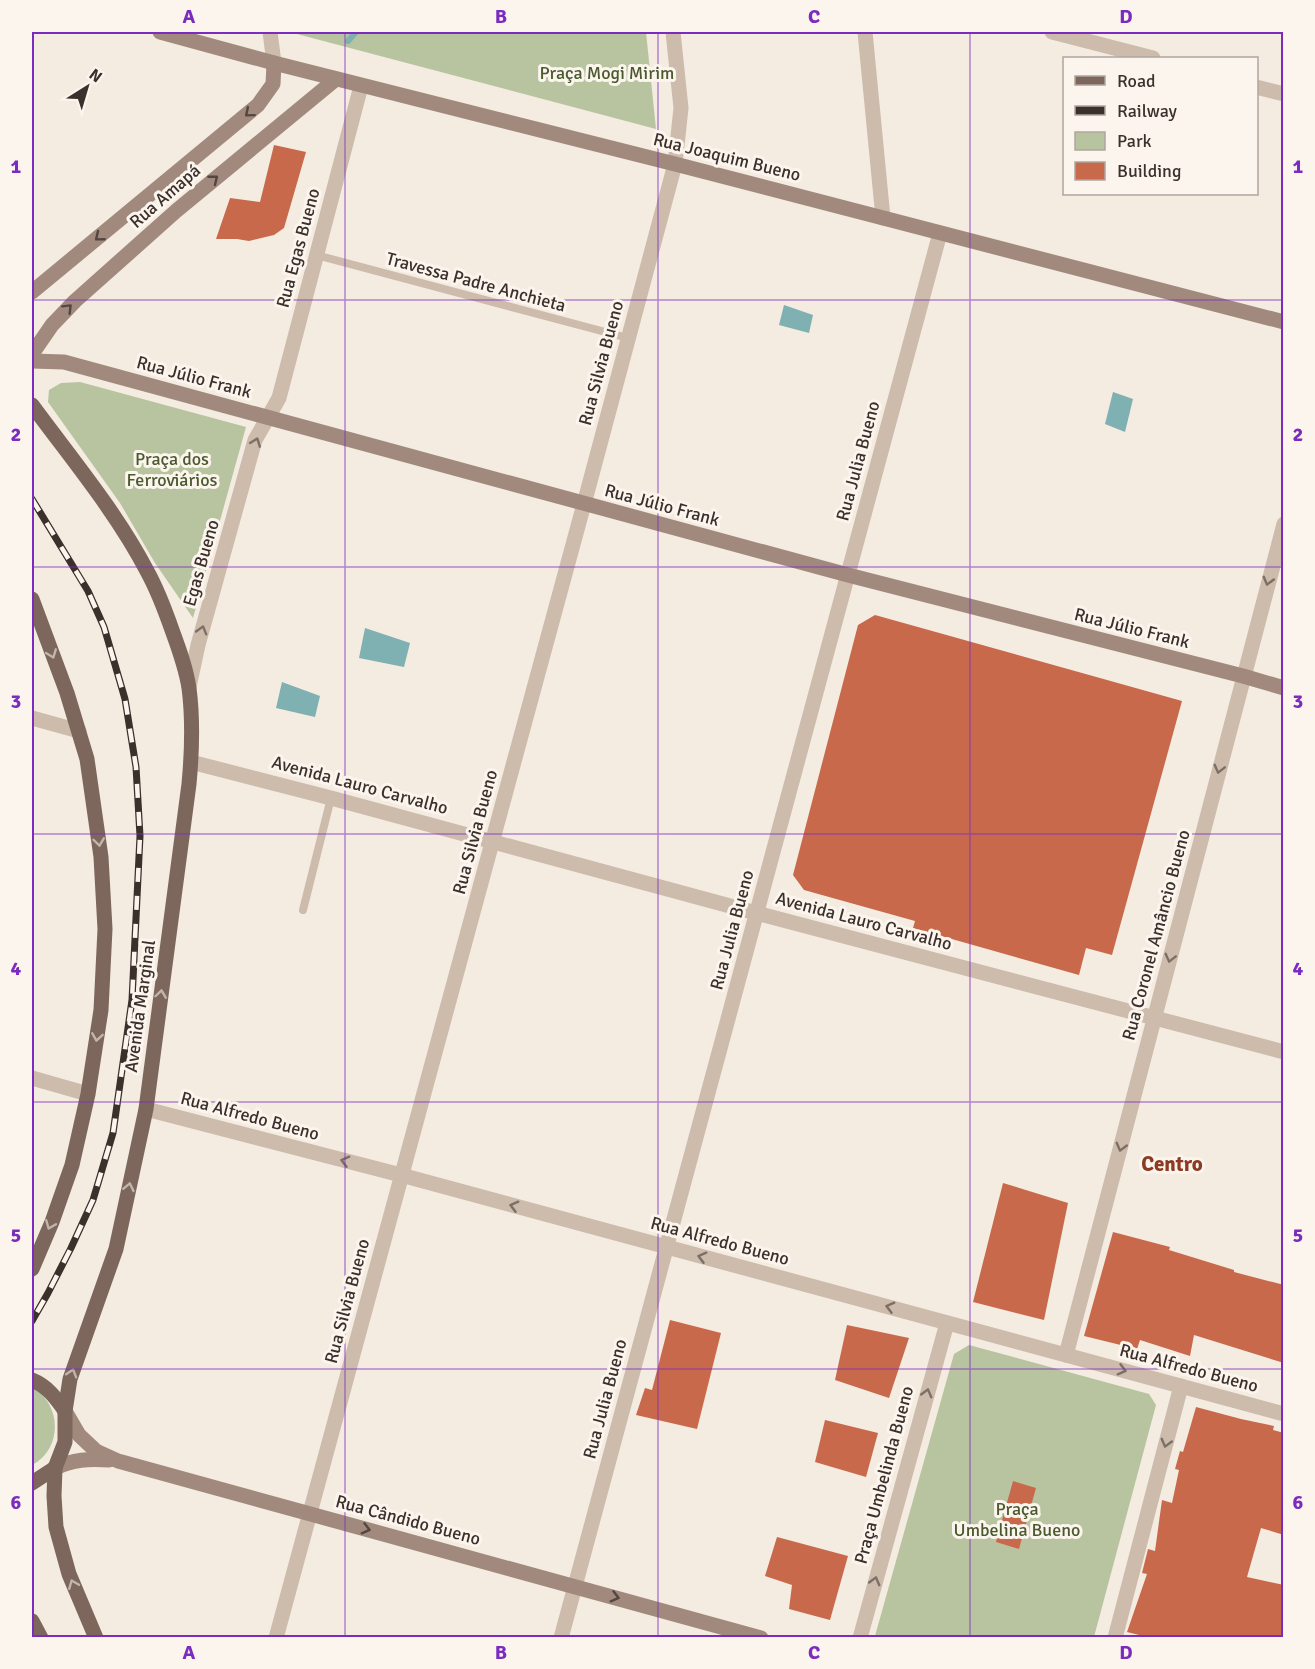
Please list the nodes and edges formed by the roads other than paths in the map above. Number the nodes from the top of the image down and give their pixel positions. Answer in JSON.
{"nodes":[{"id":1,"x":160,"y":32,"type":"edge"},
{"id":2,"x":270,"y":32,"type":"edge"},
{"id":3,"x":673,"y":32,"type":"edge"},
{"id":4,"x":865,"y":32,"type":"edge"},
{"id":5,"x":1052,"y":32,"type":"edge"},
{"id":6,"x":1149,"y":57,"type":"edge"},
{"id":7,"x":274,"y":63,"type":"junction"},
{"id":8,"x":336,"y":79,"type":"junction"},
{"id":9,"x":361,"y":86,"type":"junction"},
{"id":10,"x":1258,"y":87,"type":"edge"},
{"id":11,"x":1284,"y":94,"type":"edge"},
{"id":12,"x":675,"y":164,"type":"junction"},
{"id":13,"x":883,"y":218,"type":"junction"},
{"id":14,"x":940,"y":232,"type":"junction"},
{"id":15,"x":316,"y":255,"type":"junction"},
{"id":16,"x":32,"y":292,"type":"edge"},
{"id":17,"x":1284,"y":322,"type":"edge"},
{"id":18,"x":628,"y":338,"type":"junction"},
{"id":19,"x":32,"y":354,"type":"edge"},
{"id":20,"x":32,"y":361,"type":"edge"},
{"id":21,"x":32,"y":405,"type":"edge"},
{"id":22,"x":268,"y":418,"type":"junction"},
{"id":23,"x":584,"y":504,"type":"junction"},
{"id":24,"x":1284,"y":524,"type":"edge"},
{"id":25,"x":848,"y":575,"type":"junction"},
{"id":26,"x":33,"y":606,"type":"edge"},
{"id":27,"x":1243,"y":676,"type":"junction"},
{"id":28,"x":189,"y":687,"type":"junction"},
{"id":29,"x":1284,"y":688,"type":"edge"},
{"id":30,"x":32,"y":718,"type":"edge"},
{"id":31,"x":79,"y":731,"type":"junction"},
{"id":32,"x":191,"y":762,"type":"junction"},
{"id":33,"x":331,"y":798,"type":"junction"},
{"id":34,"x":492,"y":841,"type":"junction"},
{"id":35,"x":303,"y":910,"type":"dead end"},
{"id":36,"x":756,"y":913,"type":"junction"},
{"id":37,"x":1155,"y":1018,"type":"junction"},
{"id":38,"x":1284,"y":1052,"type":"edge"},
{"id":39,"x":32,"y":1078,"type":"edge"},
{"id":40,"x":88,"y":1094,"type":"junction"},
{"id":41,"x":146,"y":1109,"type":"junction"},
{"id":42,"x":401,"y":1175,"type":"junction"},
{"id":43,"x":666,"y":1247,"type":"junction"},
{"id":44,"x":32,"y":1269,"type":"edge"},
{"id":45,"x":947,"y":1323,"type":"junction"},
{"id":46,"x":1066,"y":1355,"type":"junction"},
{"id":47,"x":32,"y":1380,"type":"edge"},
{"id":48,"x":1181,"y":1386,"type":"junction"},
{"id":49,"x":65,"y":1411,"type":"junction"},
{"id":50,"x":1284,"y":1414,"type":"edge"},
{"id":51,"x":118,"y":1461,"type":"junction"},
{"id":52,"x":55,"y":1467,"type":"junction"},
{"id":53,"x":32,"y":1483,"type":"edge"},
{"id":54,"x":309,"y":1513,"type":"junction"},
{"id":55,"x":575,"y":1586,"type":"junction"},
{"id":56,"x":32,"y":1621,"type":"edge"},
{"id":57,"x":41,"y":1638,"type":"edge"},
{"id":58,"x":96,"y":1638,"type":"edge"},
{"id":59,"x":276,"y":1638,"type":"edge"},
{"id":60,"x":561,"y":1638,"type":"edge"},
{"id":61,"x":761,"y":1638,"type":"edge"},
{"id":62,"x":860,"y":1638,"type":"edge"},
{"id":63,"x":1115,"y":1638,"type":"edge"}],
"edges":[{"from":1,"to":7,"type":"main road","name":"Rua Joaquim Bueno"},
{"from":2,"to":7,"type":"street"},
{"from":3,"to":12,"type":"street","name":"Rua Silvia Bueno"},
{"from":4,"to":13,"type":"street"},
{"from":5,"to":6,"type":"street"},
{"from":7,"to":8,"type":"main road","name":"Rua Joaquim Bueno"},
{"from":7,"to":16,"type":"main road","name":"Rua Amapá","one_way":true},
{"from":8,"to":9,"type":"main road","name":"Rua Joaquim Bueno"},
{"from":19,"to":8,"type":"main road","name":"Rua Amapá","one_way":true},
{"from":9,"to":12,"type":"main road","name":"Rua Joaquim Bueno"},
{"from":9,"to":15,"type":"street","name":"Rua Egas Bueno"},
{"from":10,"to":11,"type":"street"},
{"from":12,"to":13,"type":"main road","name":"Rua Joaquim Bueno"},
{"from":12,"to":18,"type":"street","name":"Rua Silvia Bueno"},
{"from":13,"to":14,"type":"main road","name":"Rua Joaquim Bueno"},
{"from":14,"to":17,"type":"main road","name":"Rua Joaquim Bueno"},
{"from":14,"to":25,"type":"street","name":"Rua Julia Bueno"},
{"from":15,"to":18,"type":"lane","name":"Travessa Padre Anchieta"},
{"from":15,"to":22,"type":"street","name":"Rua Egas Bueno"},
{"from":18,"to":23,"type":"street","name":"Rua Silvia Bueno"},
{"from":20,"to":22,"type":"main road","name":"Rua Júlio Frank"},
{"from":21,"to":28,"type":"main road","name":"Avenida Marginal"},
{"from":22,"to":23,"type":"main road","name":"Rua Júlio Frank"},
{"from":28,"to":22,"type":"street","name":"Egas Bueno","one_way":true},
{"from":23,"to":25,"type":"main road","name":"Rua Júlio Frank"},
{"from":23,"to":34,"type":"street","name":"Rua Silvia Bueno"},
{"from":24,"to":27,"type":"street","name":"Rua Coronel Amâncio Bueno","one_way":true},
{"from":25,"to":27,"type":"main road","name":"Rua Júlio Frank"},
{"from":25,"to":36,"type":"street","name":"Rua Julia Bueno"},
{"from":26,"to":31,"type":"main road","one_way":true},
{"from":27,"to":29,"type":"main road","name":"Rua Júlio Frank"},
{"from":27,"to":37,"type":"street","name":"Rua Coronel Amâncio Bueno","one_way":true},
{"from":28,"to":32,"type":"main road","name":"Avenida Marginal"},
{"from":30,"to":31,"type":"street"},
{"from":31,"to":40,"type":"main road","one_way":true},
{"from":32,"to":33,"type":"street","name":"Avenida Lauro Carvalho"},
{"from":41,"to":32,"type":"main road","name":"Avenida Marginal","one_way":true},
{"from":33,"to":34,"type":"street","name":"Avenida Lauro Carvalho"},
{"from":33,"to":35,"type":"lane"},
{"from":34,"to":36,"type":"street","name":"Avenida Lauro Carvalho"},
{"from":34,"to":42,"type":"street","name":"Rua Silvia Bueno"},
{"from":36,"to":37,"type":"street","name":"Avenida Lauro Carvalho"},
{"from":36,"to":43,"type":"street","name":"Rua Julia Bueno"},
{"from":37,"to":38,"type":"street","name":"Avenida Lauro Carvalho"},
{"from":37,"to":46,"type":"street","name":"Rua Coronel Amâncio Bueno","one_way":true},
{"from":39,"to":40,"type":"street"},
{"from":40,"to":44,"type":"main road","one_way":true},
{"from":42,"to":41,"type":"street","name":"Rua Alfredo Bueno","one_way":true},
{"from":49,"to":41,"type":"main road","name":"Avenida Marginal","one_way":true},
{"from":43,"to":42,"type":"street","name":"Rua Alfredo Bueno","one_way":true},
{"from":42,"to":54,"type":"street","name":"Rua Silvia Bueno"},
{"from":45,"to":43,"type":"street","name":"Rua Alfredo Bueno","one_way":true},
{"from":43,"to":55,"type":"street","name":"Rua Julia Bueno"},
{"from":45,"to":46,"type":"street","name":"Rua Alfredo Bueno"},
{"from":62,"to":45,"type":"street","name":"Praça Umbelinda Bueno","one_way":true},
{"from":46,"to":48,"type":"street","name":"Rua Alfredo Bueno","one_way":true},
{"from":47,"to":49,"type":"main road"},
{"from":48,"to":50,"type":"street","name":"Rua Alfredo Bueno"},
{"from":48,"to":63,"type":"street","one_way":true},
{"from":49,"to":51,"type":"main road","name":"Rua Cândido Bueno"},
{"from":49,"to":52,"type":"main road","name":"Avenida Marginal"},
{"from":51,"to":52,"type":"main road"},
{"from":51,"to":54,"type":"main road","name":"Rua Cândido Bueno"},
{"from":52,"to":53,"type":"main road"},
{"from":58,"to":52,"type":"main road","name":"Avenida Marginal","one_way":true},
{"from":54,"to":55,"type":"main road","name":"Rua Cândido Bueno","one_way":true},
{"from":54,"to":59,"type":"street","name":"Rua Silvia Bueno"},
{"from":55,"to":60,"type":"street","name":"Rua Julia Bueno"},
{"from":55,"to":61,"type":"main road","name":"Rua Cândido Bueno","one_way":true},
{"from":56,"to":57,"type":"main road"}]}
